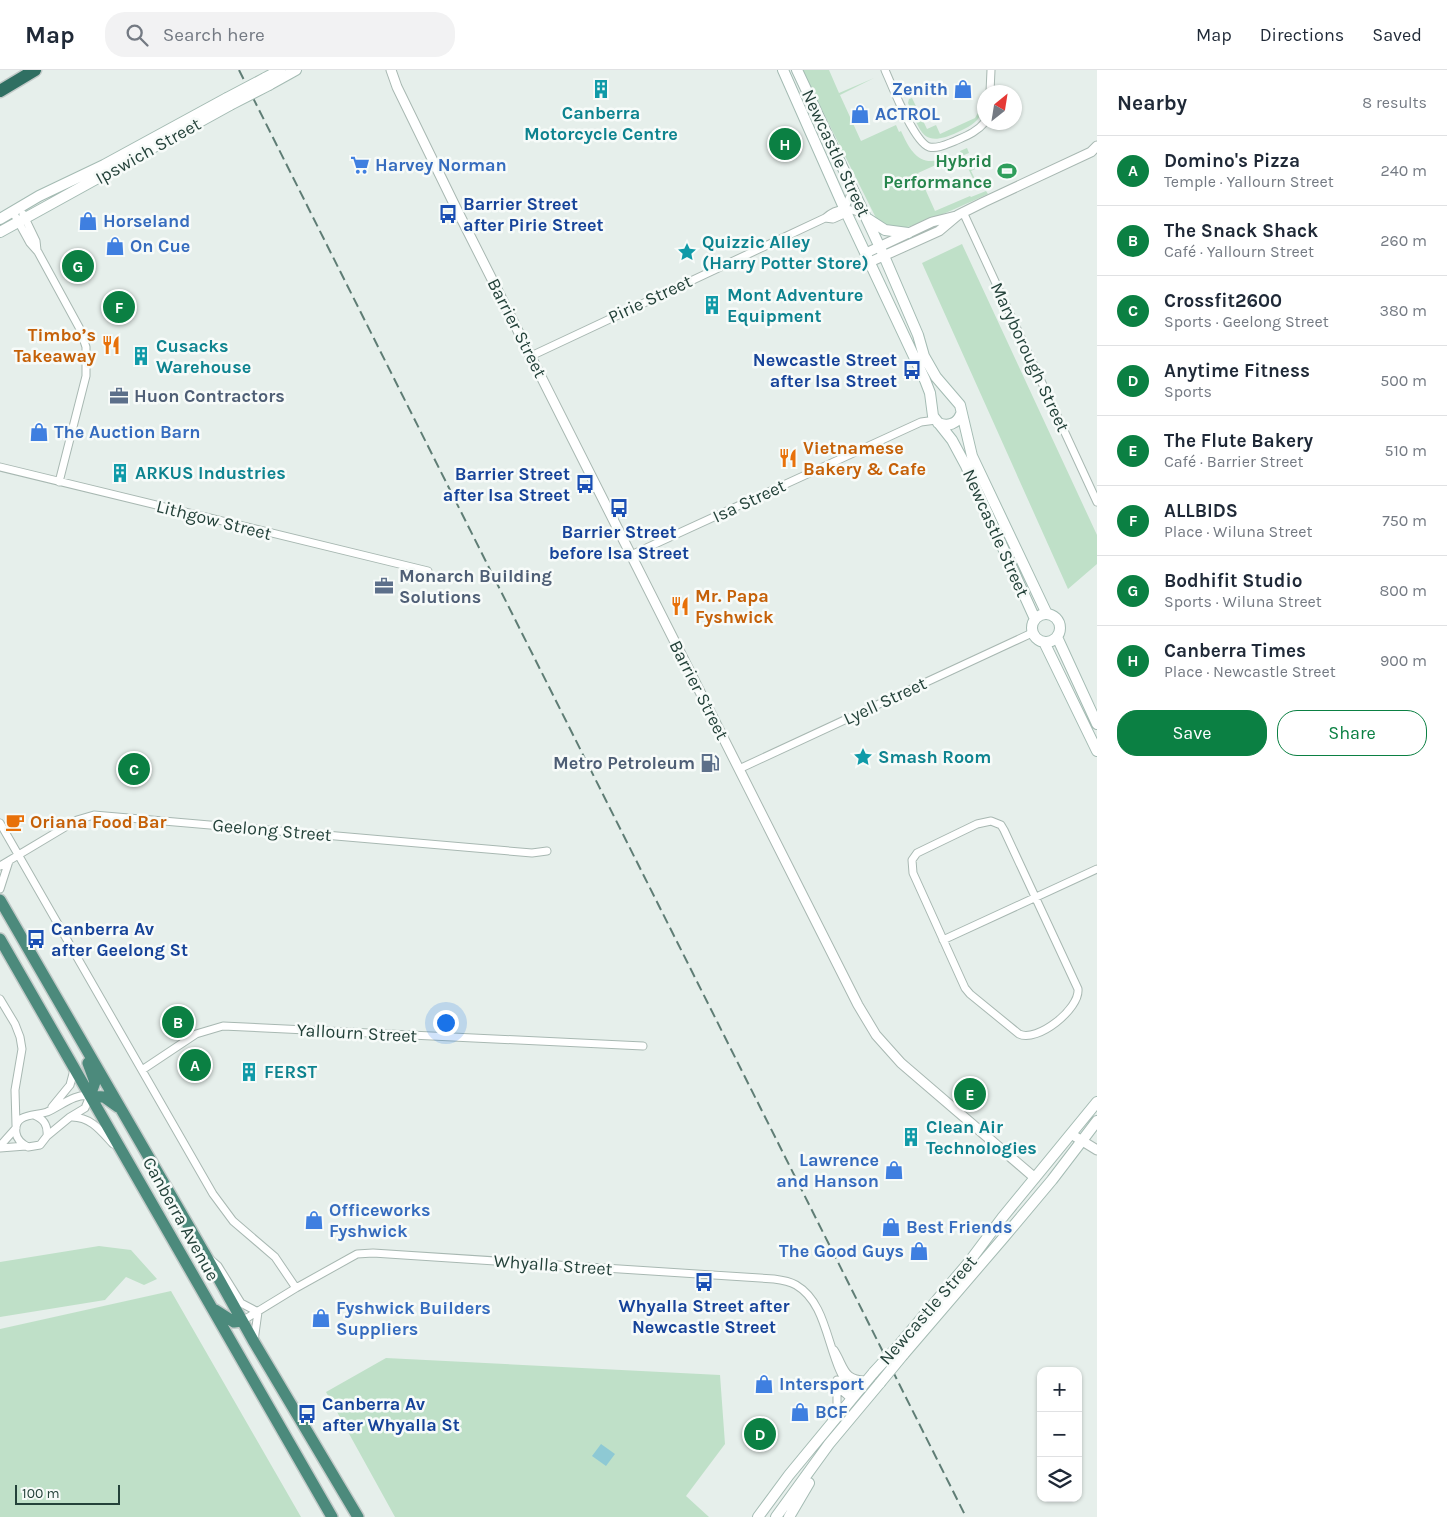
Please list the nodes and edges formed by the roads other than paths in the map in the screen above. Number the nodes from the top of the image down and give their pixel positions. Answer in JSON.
{"nodes":[{"id":1,"x":35,"y":70,"type":"edge"},
{"id":2,"x":280,"y":70,"type":"edge"},
{"id":3,"x":296,"y":70,"type":"edge"},
{"id":4,"x":386,"y":70,"type":"edge"},
{"id":5,"x":391,"y":70,"type":"edge"},
{"id":6,"x":783,"y":70,"type":"edge"},
{"id":7,"x":797,"y":70,"type":"edge"},
{"id":8,"x":885,"y":70,"type":"edge"},
{"id":9,"x":991,"y":70,"type":"edge"},
{"id":10,"x":267,"y":81,"type":"junction"},
{"id":11,"x":990,"y":85,"type":"edge"},
{"id":12,"x":397,"y":87,"type":"junction"},
{"id":13,"x":0,"y":91,"type":"edge"},
{"id":14,"x":977,"y":130,"type":"edge"},
{"id":15,"x":1095,"y":151,"type":"edge"},
{"id":16,"x":113,"y":165,"type":"junction"},
{"id":17,"x":853,"y":189,"type":"junction"},
{"id":18,"x":16,"y":210,"type":"junction"},
{"id":19,"x":845,"y":210,"type":"junction"},
{"id":20,"x":961,"y":214,"type":"junction"},
{"id":21,"x":866,"y":217,"type":"junction"},
{"id":22,"x":0,"y":219,"type":"edge"},
{"id":23,"x":22,"y":221,"type":"junction"},
{"id":24,"x":0,"y":232,"type":"edge"},
{"id":25,"x":908,"y":233,"type":"junction"},
{"id":26,"x":880,"y":246,"type":"junction"},
{"id":27,"x":884,"y":256,"type":"junction"},
{"id":28,"x":868,"y":257,"type":"junction"},
{"id":29,"x":531,"y":356,"type":"junction"},
{"id":30,"x":953,"y":397,"type":"junction"},
{"id":31,"x":961,"y":414,"type":"junction"},
{"id":32,"x":935,"y":415,"type":"junction"},
{"id":33,"x":0,"y":468,"type":"edge"},
{"id":34,"x":59,"y":482,"type":"junction"},
{"id":35,"x":1097,"y":502,"type":"edge"},
{"id":36,"x":631,"y":556,"type":"junction"},
{"id":37,"x":428,"y":571,"type":"dead end"},
{"id":38,"x":1047,"y":614,"type":"junction"},
{"id":39,"x":1035,"y":619,"type":"junction"},
{"id":40,"x":1032,"y":632,"type":"junction"},
{"id":41,"x":1057,"y":637,"type":"junction"},
{"id":42,"x":1044,"y":642,"type":"junction"},
{"id":43,"x":1097,"y":724,"type":"edge"},
{"id":44,"x":1097,"y":751,"type":"edge"},
{"id":45,"x":739,"y":770,"type":"junction"},
{"id":46,"x":0,"y":823,"type":"edge"},
{"id":47,"x":546,"y":851,"type":"dead end"},
{"id":48,"x":18,"y":855,"type":"junction"},
{"id":49,"x":0,"y":859,"type":"edge"},
{"id":50,"x":9,"y":861,"type":"junction"},
{"id":51,"x":0,"y":866,"type":"edge"},
{"id":52,"x":1097,"y":868,"type":"edge"},
{"id":53,"x":0,"y":889,"type":"edge"},
{"id":54,"x":1035,"y":898,"type":"junction"},
{"id":55,"x":0,"y":900,"type":"edge"},
{"id":56,"x":0,"y":939,"type":"edge"},
{"id":57,"x":943,"y":940,"type":"junction"},
{"id":58,"x":0,"y":999,"type":"edge"},
{"id":59,"x":72,"y":1024,"type":"junction"},
{"id":60,"x":643,"y":1046,"type":"dead end"},
{"id":61,"x":67,"y":1056,"type":"junction"},
{"id":62,"x":142,"y":1070,"type":"junction"},
{"id":63,"x":15,"y":1090,"type":"junction"},
{"id":64,"x":90,"y":1096,"type":"junction"},
{"id":65,"x":1097,"y":1102,"type":"edge"},
{"id":66,"x":122,"y":1109,"type":"junction"},
{"id":67,"x":46,"y":1112,"type":"junction"},
{"id":68,"x":31,"y":1115,"type":"junction"},
{"id":69,"x":70,"y":1117,"type":"junction"},
{"id":70,"x":1097,"y":1121,"type":"edge"},
{"id":71,"x":16,"y":1127,"type":"junction"},
{"id":72,"x":1070,"y":1134,"type":"junction"},
{"id":73,"x":47,"y":1136,"type":"junction"},
{"id":74,"x":1082,"y":1141,"type":"junction"},
{"id":75,"x":28,"y":1146,"type":"junction"},
{"id":76,"x":0,"y":1147,"type":"edge"},
{"id":77,"x":1097,"y":1150,"type":"edge"},
{"id":78,"x":1069,"y":1157,"type":"junction"},
{"id":79,"x":127,"y":1159,"type":"junction"},
{"id":80,"x":1035,"y":1178,"type":"junction"},
{"id":81,"x":1005,"y":1236,"type":"junction"},
{"id":82,"x":206,"y":1256,"type":"junction"},
{"id":83,"x":296,"y":1288,"type":"junction"},
{"id":84,"x":210,"y":1306,"type":"junction"},
{"id":85,"x":258,"y":1312,"type":"junction"},
{"id":86,"x":242,"y":1321,"type":"junction"},
{"id":87,"x":829,"y":1341,"type":"junction"},
{"id":88,"x":254,"y":1342,"type":"junction"},
{"id":89,"x":236,"y":1350,"type":"junction"},
{"id":90,"x":900,"y":1351,"type":"junction"},
{"id":91,"x":835,"y":1363,"type":"junction"},
{"id":92,"x":837,"y":1380,"type":"junction"},
{"id":93,"x":867,"y":1380,"type":"junction"},
{"id":94,"x":853,"y":1397,"type":"junction"},
{"id":95,"x":861,"y":1404,"type":"junction"},
{"id":96,"x":831,"y":1423,"type":"junction"},
{"id":97,"x":829,"y":1444,"type":"junction"},
{"id":98,"x":332,"y":1517,"type":"edge"},
{"id":99,"x":358,"y":1517,"type":"edge"},
{"id":100,"x":758,"y":1517,"type":"edge"},
{"id":101,"x":776,"y":1517,"type":"edge"},
{"id":102,"x":789,"y":1517,"type":"edge"}],
"edges":[{"from":1,"to":13,"type":"highway"},
{"from":2,"to":10,"type":"main road","name":"Ipswich Street"},
{"from":3,"to":10,"type":"main road","name":"Ipswich Street"},
{"from":4,"to":12,"type":"street"},
{"from":5,"to":12,"type":"street","name":"Barrier Street"},
{"from":6,"to":19,"type":"main road","name":"Newcastle Street"},
{"from":7,"to":17,"type":"main road","name":"Newcastle Street"},
{"from":8,"to":14,"type":"street"},
{"from":9,"to":11,"type":"street"},
{"from":10,"to":16,"type":"main road","name":"Ipswich Street","bridge":true},
{"from":12,"to":29,"type":"street","name":"Barrier Street"},
{"from":15,"to":20,"type":"street"},
{"from":16,"to":18,"type":"main road","name":"Ipswich Street"},
{"from":16,"to":23,"type":"main road","name":"Ipswich Street"},
{"from":17,"to":19,"type":"street"},
{"from":17,"to":21,"type":"main road","name":"Newcastle Street"},
{"from":18,"to":22,"type":"main road","name":"Ipswich Street"},
{"from":18,"to":23,"type":"street"},
{"from":19,"to":21,"type":"street"},
{"from":19,"to":28,"type":"main road","name":"Newcastle Street"},
{"from":19,"to":29,"type":"street","name":"Pirie Street"},
{"from":20,"to":25,"type":"street"},
{"from":20,"to":27,"type":"street"},
{"from":20,"to":35,"type":"street","name":"Maryborough Street"},
{"from":21,"to":25,"type":"main road"},
{"from":21,"to":26,"type":"main road","name":"Newcastle Street"},
{"from":23,"to":24,"type":"main road","name":"Ipswich Street"},
{"from":23,"to":34,"type":"street"},
{"from":25,"to":26,"type":"street"},
{"from":26,"to":27,"type":"main road","name":"Newcastle Street"},
{"from":26,"to":28,"type":"street"},
{"from":27,"to":28,"type":"street"},
{"from":27,"to":30,"type":"main road","name":"Newcastle Street"},
{"from":28,"to":32,"type":"main road","name":"Newcastle Street"},
{"from":29,"to":36,"type":"street","name":"Barrier Street"},
{"from":30,"to":31,"type":"main road","name":"Newcastle Street"},
{"from":30,"to":32,"type":"main road"},
{"from":31,"to":32,"type":"main road"},
{"from":31,"to":38,"type":"main road","name":"Newcastle Street"},
{"from":32,"to":36,"type":"street","name":"Isa Street"},
{"from":32,"to":39,"type":"main road","name":"Newcastle Street"},
{"from":33,"to":34,"type":"street","name":"Lithgow Street"},
{"from":34,"to":37,"type":"street","name":"Lithgow Street"},
{"from":36,"to":45,"type":"street","name":"Barrier Street"},
{"from":38,"to":39,"type":"main road"},
{"from":38,"to":41,"type":"main road"},
{"from":39,"to":40,"type":"main road"},
{"from":40,"to":42,"type":"main road"},
{"from":40,"to":45,"type":"street","name":"Lyell Street"},
{"from":41,"to":42,"type":"main road"},
{"from":41,"to":43,"type":"main road"},
{"from":42,"to":44,"type":"main road"},
{"from":45,"to":80,"type":"street","name":"Barrier Street"},
{"from":46,"to":48,"type":"street"},
{"from":47,"to":48,"type":"street","name":"Geelong Street"},
{"from":48,"to":50,"type":"street","name":"Geelong Street"},
{"from":48,"to":62,"type":"street"},
{"from":49,"to":50,"type":"street"},
{"from":50,"to":51,"type":"street","name":"Geelong Street"},
{"from":50,"to":53,"type":"street"},
{"from":52,"to":54,"type":"street"},
{"from":54,"to":57,"type":"street"},
{"from":54,"to":57,"type":"street"},
{"from":54,"to":57,"type":"street"},
{"from":55,"to":59,"type":"highway","name":"Canberra Avenue"},
{"from":56,"to":61,"type":"highway","name":"Canberra Avenue"},
{"from":58,"to":63,"type":"street"},
{"from":59,"to":64,"type":"highway"},
{"from":59,"to":66,"type":"highway","name":"Canberra Avenue"},
{"from":60,"to":62,"type":"street","name":"Yallourn Street"},
{"from":61,"to":64,"type":"highway","name":"Canberra Avenue"},
{"from":61,"to":67,"type":"street"},
{"from":62,"to":83,"type":"street"},
{"from":63,"to":68,"type":"street"},
{"from":63,"to":71,"type":"street"},
{"from":64,"to":66,"type":"highway"},
{"from":64,"to":67,"type":"street"},
{"from":64,"to":69,"type":"street"},
{"from":64,"to":79,"type":"highway","name":"Canberra Avenue"},
{"from":65,"to":72,"type":"main road","name":"Newcastle Street"},
{"from":66,"to":82,"type":"highway","name":"Canberra Avenue"},
{"from":67,"to":68,"type":"street"},
{"from":68,"to":71,"type":"street"},
{"from":68,"to":73,"type":"street"},
{"from":69,"to":73,"type":"street"},
{"from":69,"to":79,"type":"street"},
{"from":70,"to":74,"type":"main road","name":"Newcastle Street"},
{"from":71,"to":75,"type":"street"},
{"from":71,"to":76,"type":"street"},
{"from":72,"to":74,"type":"street"},
{"from":72,"to":80,"type":"main road","name":"Newcastle Street"},
{"from":73,"to":75,"type":"street"},
{"from":74,"to":77,"type":"street"},
{"from":74,"to":78,"type":"main road","name":"Newcastle Street"},
{"from":75,"to":76,"type":"street"},
{"from":78,"to":80,"type":"main road"},
{"from":78,"to":81,"type":"main road","name":"Newcastle Street"},
{"from":79,"to":84,"type":"highway","name":"Canberra Avenue"},
{"from":80,"to":81,"type":"main road"},
{"from":80,"to":90,"type":"main road","name":"Newcastle Street"},
{"from":81,"to":90,"type":"main road","name":"Newcastle Street"},
{"from":82,"to":85,"type":"street"},
{"from":82,"to":86,"type":"highway","name":"Canberra Avenue"},
{"from":83,"to":85,"type":"street","name":"Whyalla Street"},
{"from":83,"to":87,"type":"street","name":"Whyalla Street"},
{"from":84,"to":86,"type":"highway"},
{"from":84,"to":89,"type":"highway","name":"Canberra Avenue"},
{"from":85,"to":86,"type":"street","name":"Whyalla Street"},
{"from":85,"to":88,"type":"street"},
{"from":86,"to":88,"type":"highway","name":"Canberra Avenue"},
{"from":86,"to":89,"type":"highway"},
{"from":87,"to":91,"type":"street","name":"Whyalla Street"},
{"from":87,"to":93,"type":"street","name":"Whyalla Street"},
{"from":88,"to":99,"type":"highway","name":"Canberra Avenue"},
{"from":89,"to":98,"type":"highway","name":"Canberra Avenue"},
{"from":90,"to":93,"type":"main road","name":"Newcastle Street","bridge":true},
{"from":90,"to":95,"type":"main road","name":"Newcastle Street","bridge":true},
{"from":91,"to":92,"type":"street","name":"Whyalla Street"},
{"from":91,"to":94,"type":"street","name":"Whyalla Street"},
{"from":92,"to":94,"type":"street","name":"Whyalla Street"},
{"from":92,"to":96,"type":"street","name":"Whyalla Street"},
{"from":93,"to":94,"type":"main road","name":"Newcastle Street"},
{"from":94,"to":95,"type":"main road","name":"Whyalla Street"},
{"from":94,"to":96,"type":"main road","name":"Newcastle Street"},
{"from":95,"to":97,"type":"main road","name":"Newcastle Street"},
{"from":96,"to":100,"type":"main road","name":"Newcastle Street"},
{"from":97,"to":101,"type":"main road","name":"Newcastle Street"},
{"from":97,"to":102,"type":"main road"}]}
